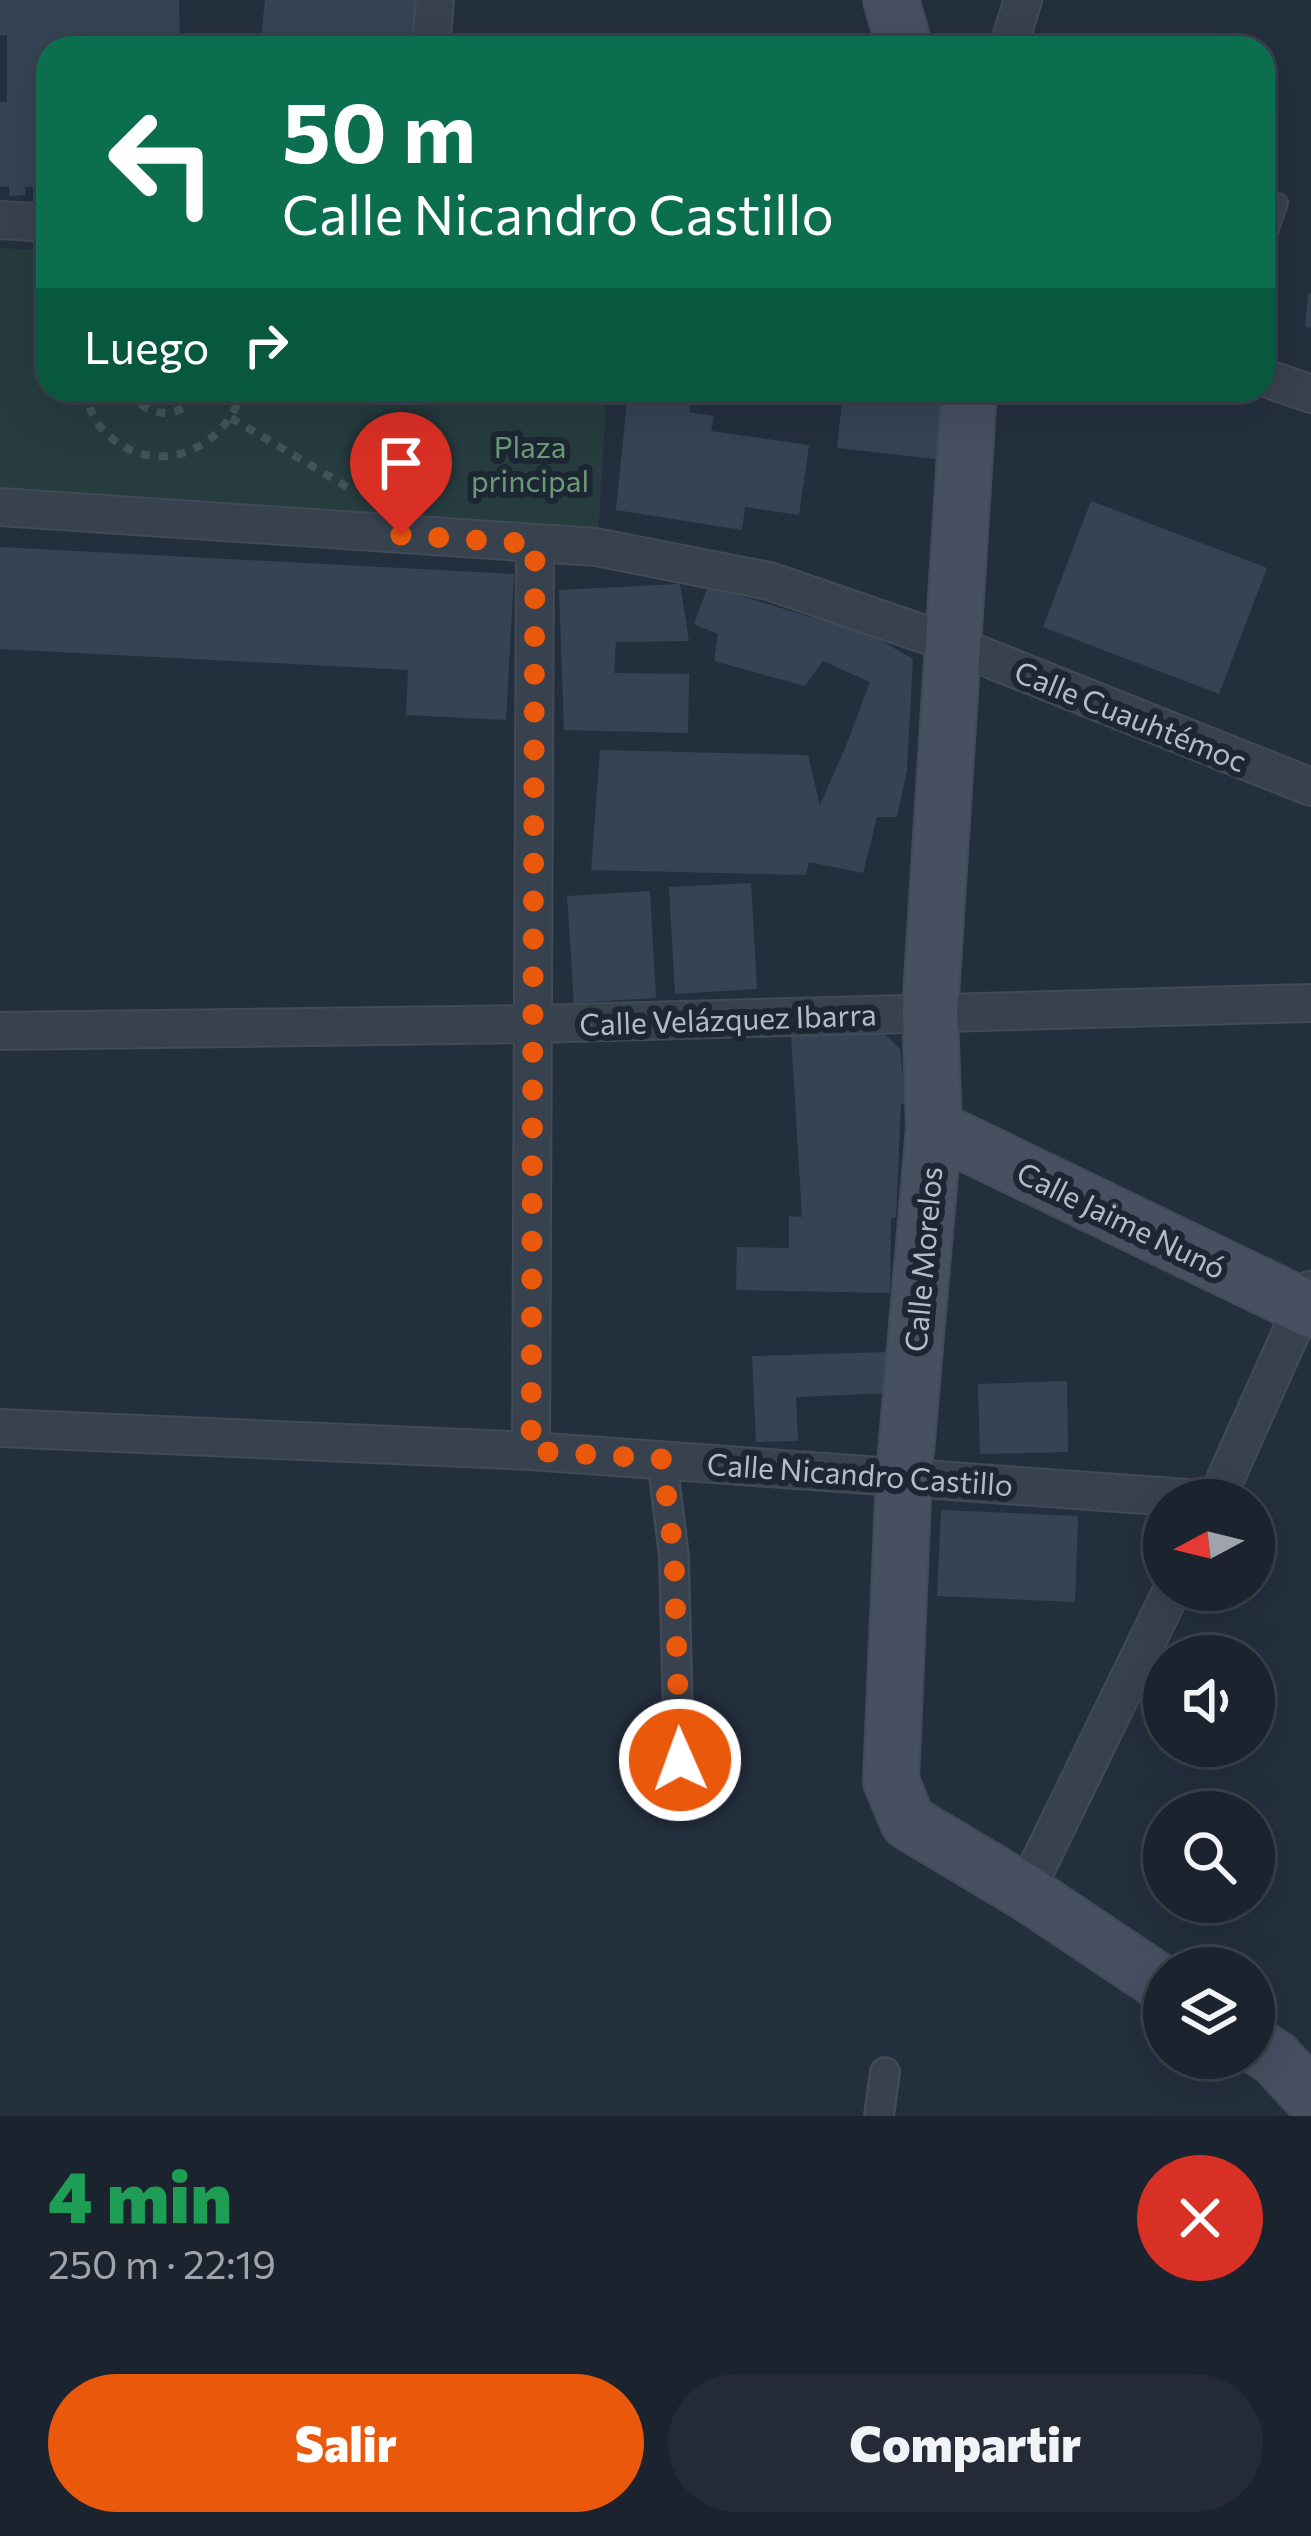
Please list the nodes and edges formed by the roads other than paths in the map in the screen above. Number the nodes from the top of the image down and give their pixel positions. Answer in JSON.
{"nodes":[{"id":1,"x":436,"y":0,"type":"edge"},
{"id":2,"x":891,"y":0,"type":"edge"},
{"id":3,"x":1023,"y":0,"type":"edge"},
{"id":4,"x":432,"y":36,"type":"edge"},
{"id":5,"x":902,"y":36,"type":"edge"},
{"id":6,"x":1012,"y":36,"type":"edge"},
{"id":7,"x":1278,"y":203,"type":"dead end"},
{"id":8,"x":1275,"y":212,"type":"edge"},
{"id":9,"x":0,"y":220,"type":"edge"},
{"id":10,"x":36,"y":222,"type":"edge"},
{"id":11,"x":1275,"y":380,"type":"edge"},
{"id":12,"x":1311,"y":394,"type":"edge"},
{"id":13,"x":968,"y":402,"type":"edge"},
{"id":14,"x":0,"y":507,"type":"edge"},
{"id":15,"x":535,"y":544,"type":"junction"},
{"id":16,"x":950,"y":644,"type":"junction"},
{"id":17,"x":1311,"y":787,"type":"edge"},
{"id":18,"x":1311,"y":1003,"type":"edge"},
{"id":19,"x":930,"y":1012,"type":"junction"},
{"id":20,"x":534,"y":1024,"type":"junction"},
{"id":21,"x":0,"y":1031,"type":"edge"},
{"id":22,"x":934,"y":1128,"type":"junction"},
{"id":23,"x":1308,"y":1301,"type":"edge"},
{"id":24,"x":0,"y":1429,"type":"edge"},
{"id":25,"x":531,"y":1451,"type":"junction"},
{"id":26,"x":662,"y":1459,"type":"junction"},
{"id":27,"x":904,"y":1475,"type":"junction"},
{"id":28,"x":1226,"y":1479,"type":"edge"},
{"id":29,"x":1143,"y":1494,"type":"edge"},
{"id":30,"x":1162,"y":1611,"type":"edge"},
{"id":31,"x":680,"y":1800,"type":"dead end"},
{"id":32,"x":1025,"y":1892,"type":"junction"},
{"id":33,"x":1143,"y":1970,"type":"edge"},
{"id":34,"x":1275,"y":2058,"type":"edge"},
{"id":35,"x":885,"y":2072,"type":"dead end"},
{"id":36,"x":1311,"y":2097,"type":"edge"},
{"id":37,"x":879,"y":2116,"type":"edge"}],
"edges":[{"from":1,"to":4,"type":"street"},
{"from":2,"to":5,"type":"main road"},
{"from":3,"to":6,"type":"street"},
{"from":7,"to":8,"type":"lane"},
{"from":9,"to":10,"type":"street"},
{"from":11,"to":12,"type":"street"},
{"from":13,"to":16,"type":"main road","name":"Calle Morelos"},
{"from":14,"to":15,"type":"street","name":"Calle Cuauhtémoc"},
{"from":15,"to":16,"type":"street","name":"Calle Cuauhtémoc"},
{"from":15,"to":20,"type":"street"},
{"from":16,"to":17,"type":"street","name":"Calle Cuauhtémoc"},
{"from":16,"to":19,"type":"main road","name":"Calle Morelos"},
{"from":18,"to":19,"type":"street","name":"Calle Velázquez Ibarra"},
{"from":19,"to":20,"type":"street","name":"Calle Velázquez Ibarra"},
{"from":19,"to":22,"type":"main road","name":"Calle Morelos"},
{"from":20,"to":21,"type":"street","name":"Calle Velázquez Ibarra"},
{"from":20,"to":25,"type":"street"},
{"from":22,"to":23,"type":"main road","name":"Calle Jaime Nunó"},
{"from":22,"to":27,"type":"main road","name":"Calle Morelos"},
{"from":23,"to":28,"type":"street"},
{"from":24,"to":25,"type":"street","name":"Calle Nicandro Castillo"},
{"from":25,"to":26,"type":"street","name":"Calle Nicandro Castillo"},
{"from":26,"to":27,"type":"street","name":"Calle Nicandro Castillo"},
{"from":26,"to":31,"type":"street"},
{"from":27,"to":29,"type":"street","name":"Calle Nicandro Castillo"},
{"from":27,"to":32,"type":"main road","name":"Calle Morelos"},
{"from":30,"to":32,"type":"street"},
{"from":32,"to":33,"type":"main road","name":"Calle Morelos"},
{"from":34,"to":36,"type":"main road"},
{"from":35,"to":37,"type":"street"}]}
